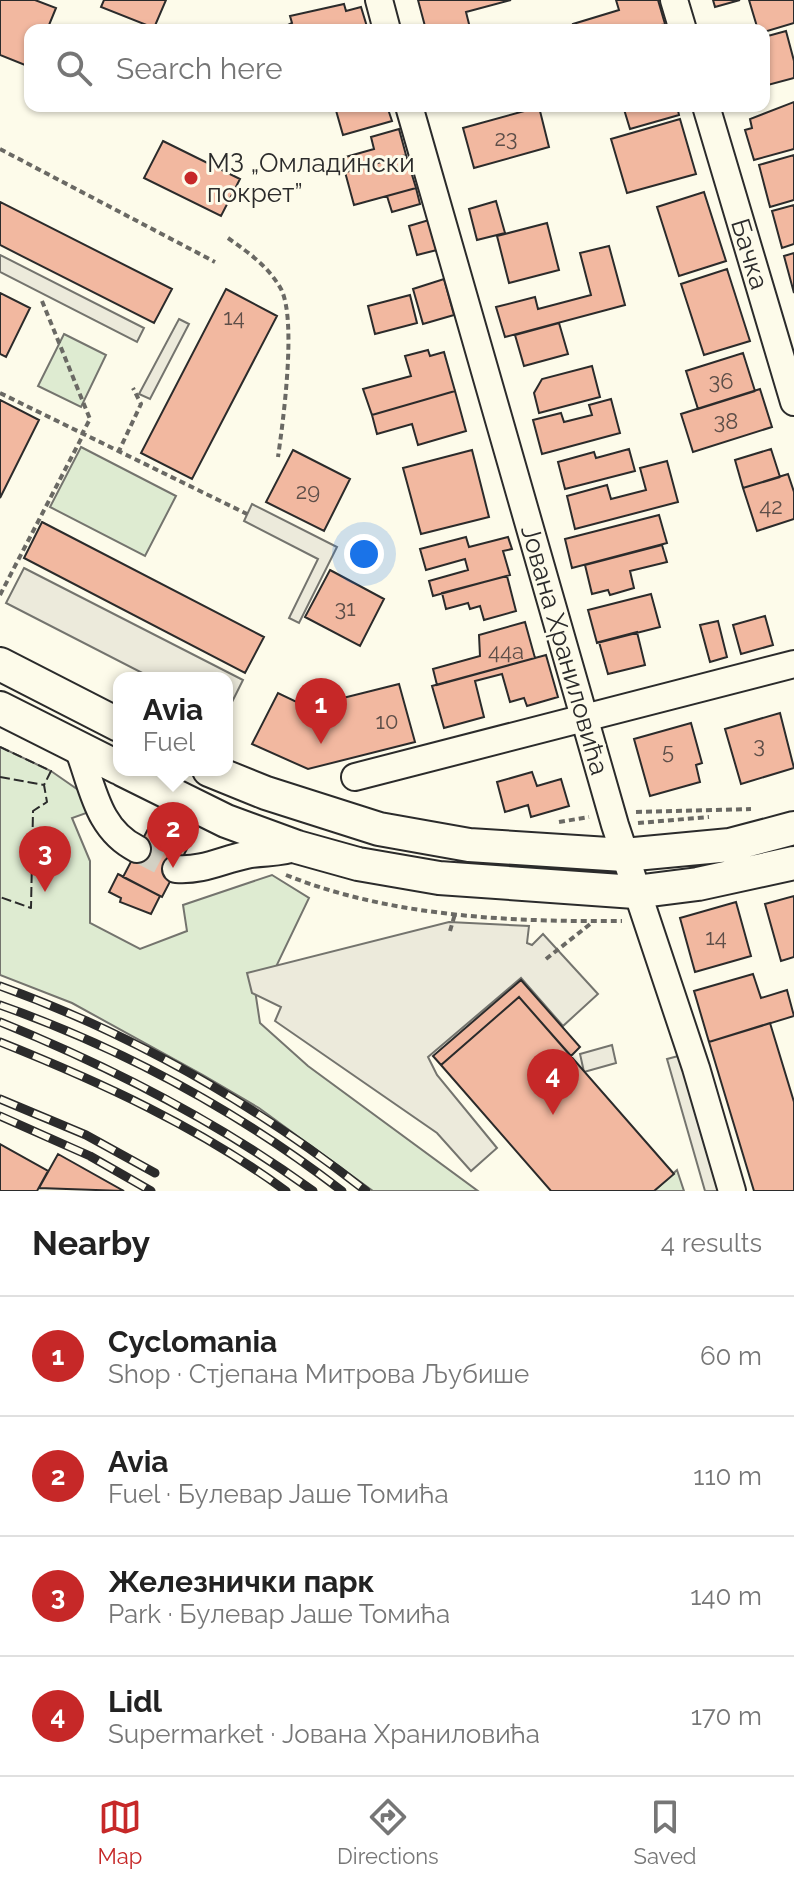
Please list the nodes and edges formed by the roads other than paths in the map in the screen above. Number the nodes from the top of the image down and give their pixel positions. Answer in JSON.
{"nodes":[{"id":1,"x":379,"y":0,"type":"edge"},
{"id":2,"x":674,"y":0,"type":"edge"},
{"id":3,"x":385,"y":24,"type":"edge"},
{"id":4,"x":681,"y":24,"type":"edge"},
{"id":5,"x":411,"y":112,"type":"edge"},
{"id":6,"x":708,"y":112,"type":"edge"},
{"id":7,"x":794,"y":402,"type":"edge"},
{"id":8,"x":0,"y":664,"type":"edge"},
{"id":9,"x":794,"y":664,"type":"edge"},
{"id":10,"x":0,"y":708,"type":"edge"},
{"id":11,"x":585,"y":721,"type":"junction"},
{"id":12,"x":113,"y":722,"type":"edge"},
{"id":13,"x":78,"y":748,"type":"junction"},
{"id":14,"x":113,"y":765,"type":"edge"},
{"id":15,"x":135,"y":776,"type":"edge"},
{"id":16,"x":224,"y":776,"type":"edge"},
{"id":17,"x":355,"y":777,"type":"dead end"},
{"id":18,"x":794,"y":828,"type":"edge"},
{"id":19,"x":297,"y":847,"type":"junction"},
{"id":20,"x":137,"y":849,"type":"tunnel mouth"},
{"id":21,"x":624,"y":855,"type":"junction"},
{"id":22,"x":794,"y":863,"type":"edge"},
{"id":23,"x":176,"y":869,"type":"tunnel mouth"},
{"id":24,"x":635,"y":892,"type":"junction"},
{"id":25,"x":732,"y":1191,"type":"edge"}],
"edges":[{"from":1,"to":3,"type":"street"},
{"from":2,"to":4,"type":"street"},
{"from":5,"to":11,"type":"street","name":"Јована Храниловића"},
{"from":6,"to":7,"type":"street","name":"Бачка"},
{"from":8,"to":12,"type":"main road"},
{"from":9,"to":11,"type":"street"},
{"from":10,"to":13,"type":"main road"},
{"from":11,"to":17,"type":"street"},
{"from":11,"to":21,"type":"street","name":"Јована Храниловића"},
{"from":13,"to":14,"type":"main road"},
{"from":13,"to":20,"type":"street"},
{"from":15,"to":19,"type":"main road"},
{"from":16,"to":21,"type":"main road"},
{"from":18,"to":21,"type":"main road"},
{"from":19,"to":23,"type":"street"},
{"from":19,"to":24,"type":"main road"},
{"from":21,"to":24,"type":"street","name":"Јована Храниловића"},
{"from":22,"to":24,"type":"main road"},
{"from":24,"to":25,"type":"street","name":"Јована Храниловића"}]}
